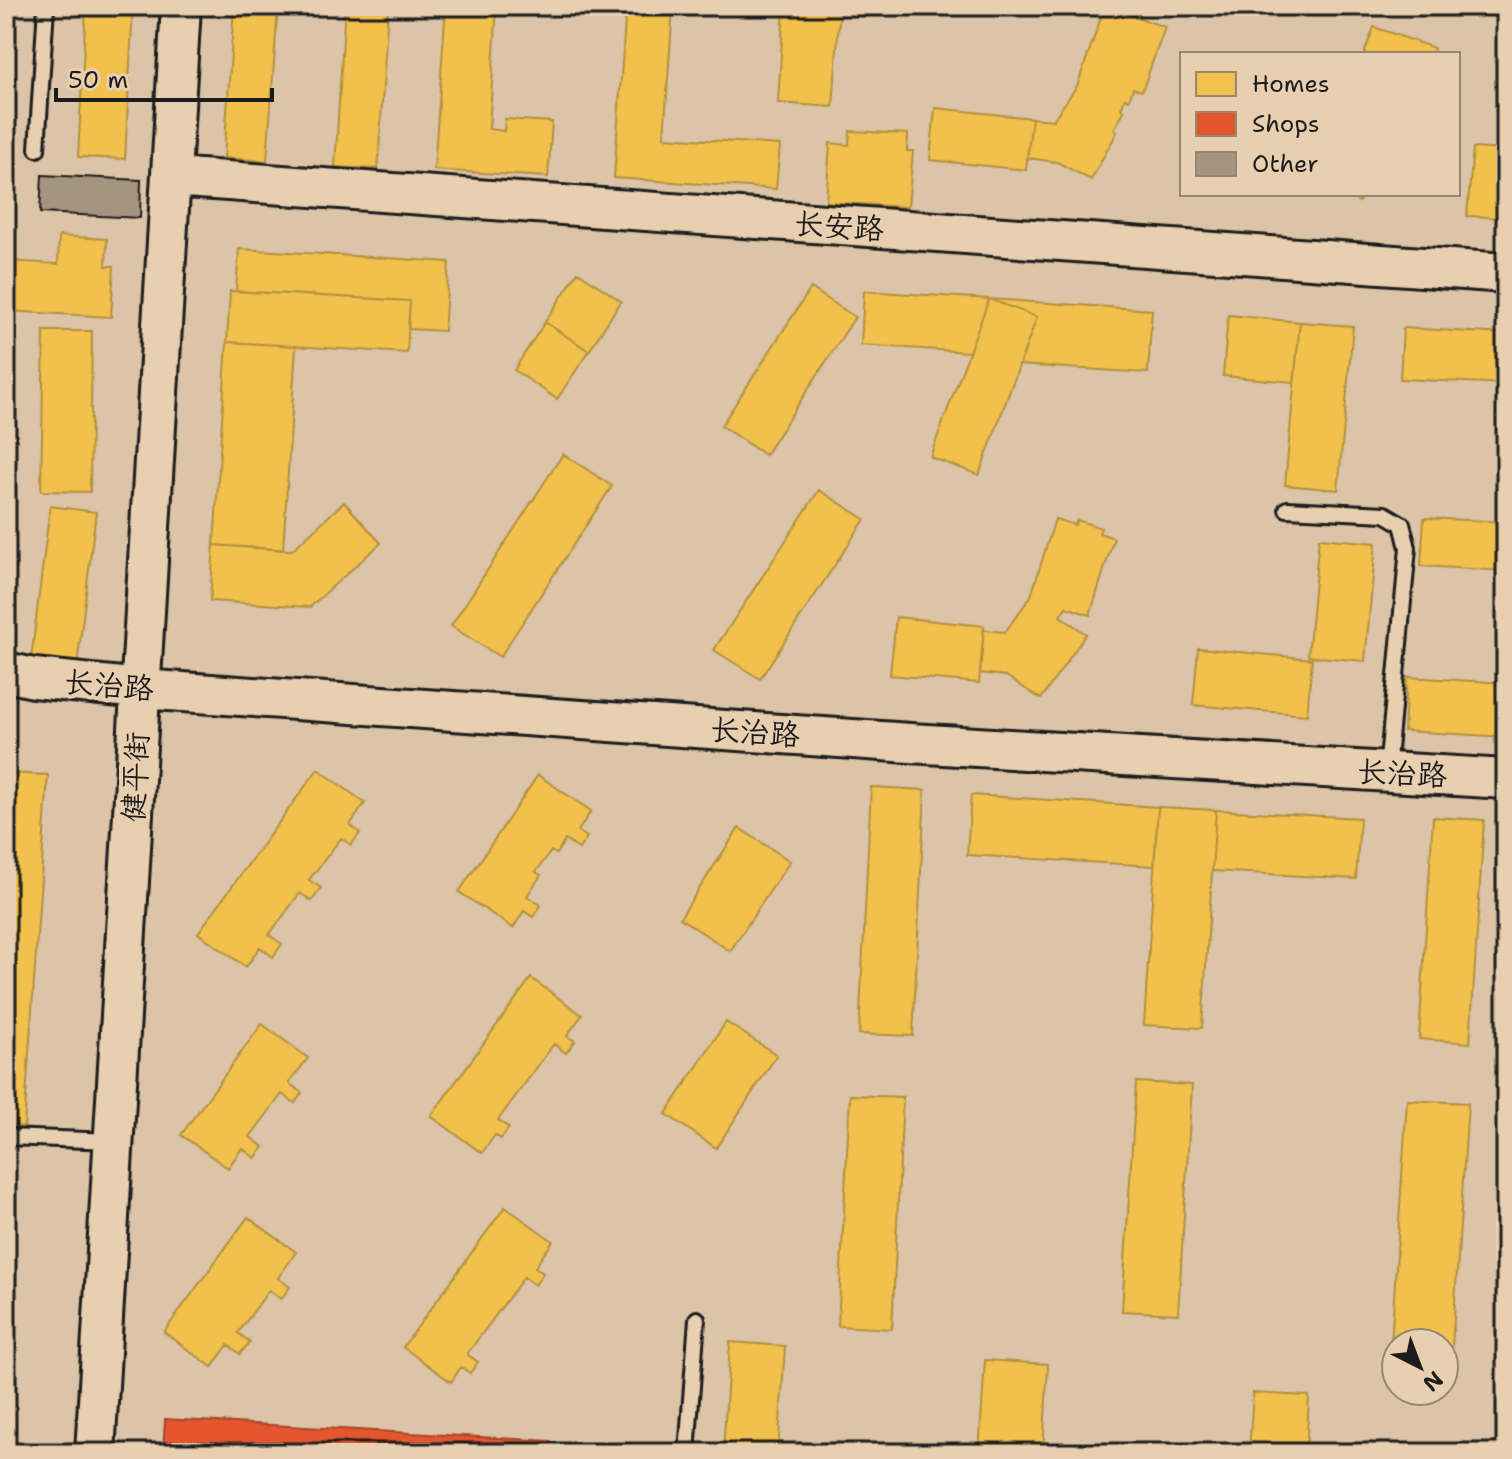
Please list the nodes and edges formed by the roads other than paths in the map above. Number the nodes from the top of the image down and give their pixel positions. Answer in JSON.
{"nodes":[{"id":1,"x":46,"y":6,"type":"edge"},
{"id":2,"x":181,"y":6,"type":"edge"},
{"id":3,"x":37,"y":149,"type":"dead end"},
{"id":4,"x":172,"y":177,"type":"junction"},
{"id":5,"x":1506,"y":273,"type":"edge"},
{"id":6,"x":1287,"y":509,"type":"dead end"},
{"id":7,"x":6,"y":672,"type":"edge"},
{"id":8,"x":140,"y":689,"type":"junction"},
{"id":9,"x":1387,"y":772,"type":"junction"},
{"id":10,"x":1506,"y":779,"type":"edge"},
{"id":11,"x":6,"y":1137,"type":"edge"},
{"id":12,"x":114,"y":1141,"type":"junction"},
{"id":13,"x":697,"y":1319,"type":"dead end"},
{"id":14,"x":95,"y":1453,"type":"edge"},
{"id":15,"x":687,"y":1453,"type":"edge"}],
"edges":[{"from":1,"to":3,"type":"lane"},
{"from":2,"to":4,"type":"street","name":"健平街"},
{"from":4,"to":5,"type":"street","name":"长安路"},
{"from":4,"to":8,"type":"street","name":"健平街"},
{"from":6,"to":9,"type":"lane"},
{"from":7,"to":8,"type":"street","name":"长治路"},
{"from":8,"to":9,"type":"street","name":"长治路"},
{"from":8,"to":12,"type":"street","name":"健平街"},
{"from":9,"to":10,"type":"street","name":"长治路"},
{"from":11,"to":12,"type":"lane"},
{"from":12,"to":14,"type":"street","name":"健平街"},
{"from":13,"to":15,"type":"lane"}]}
